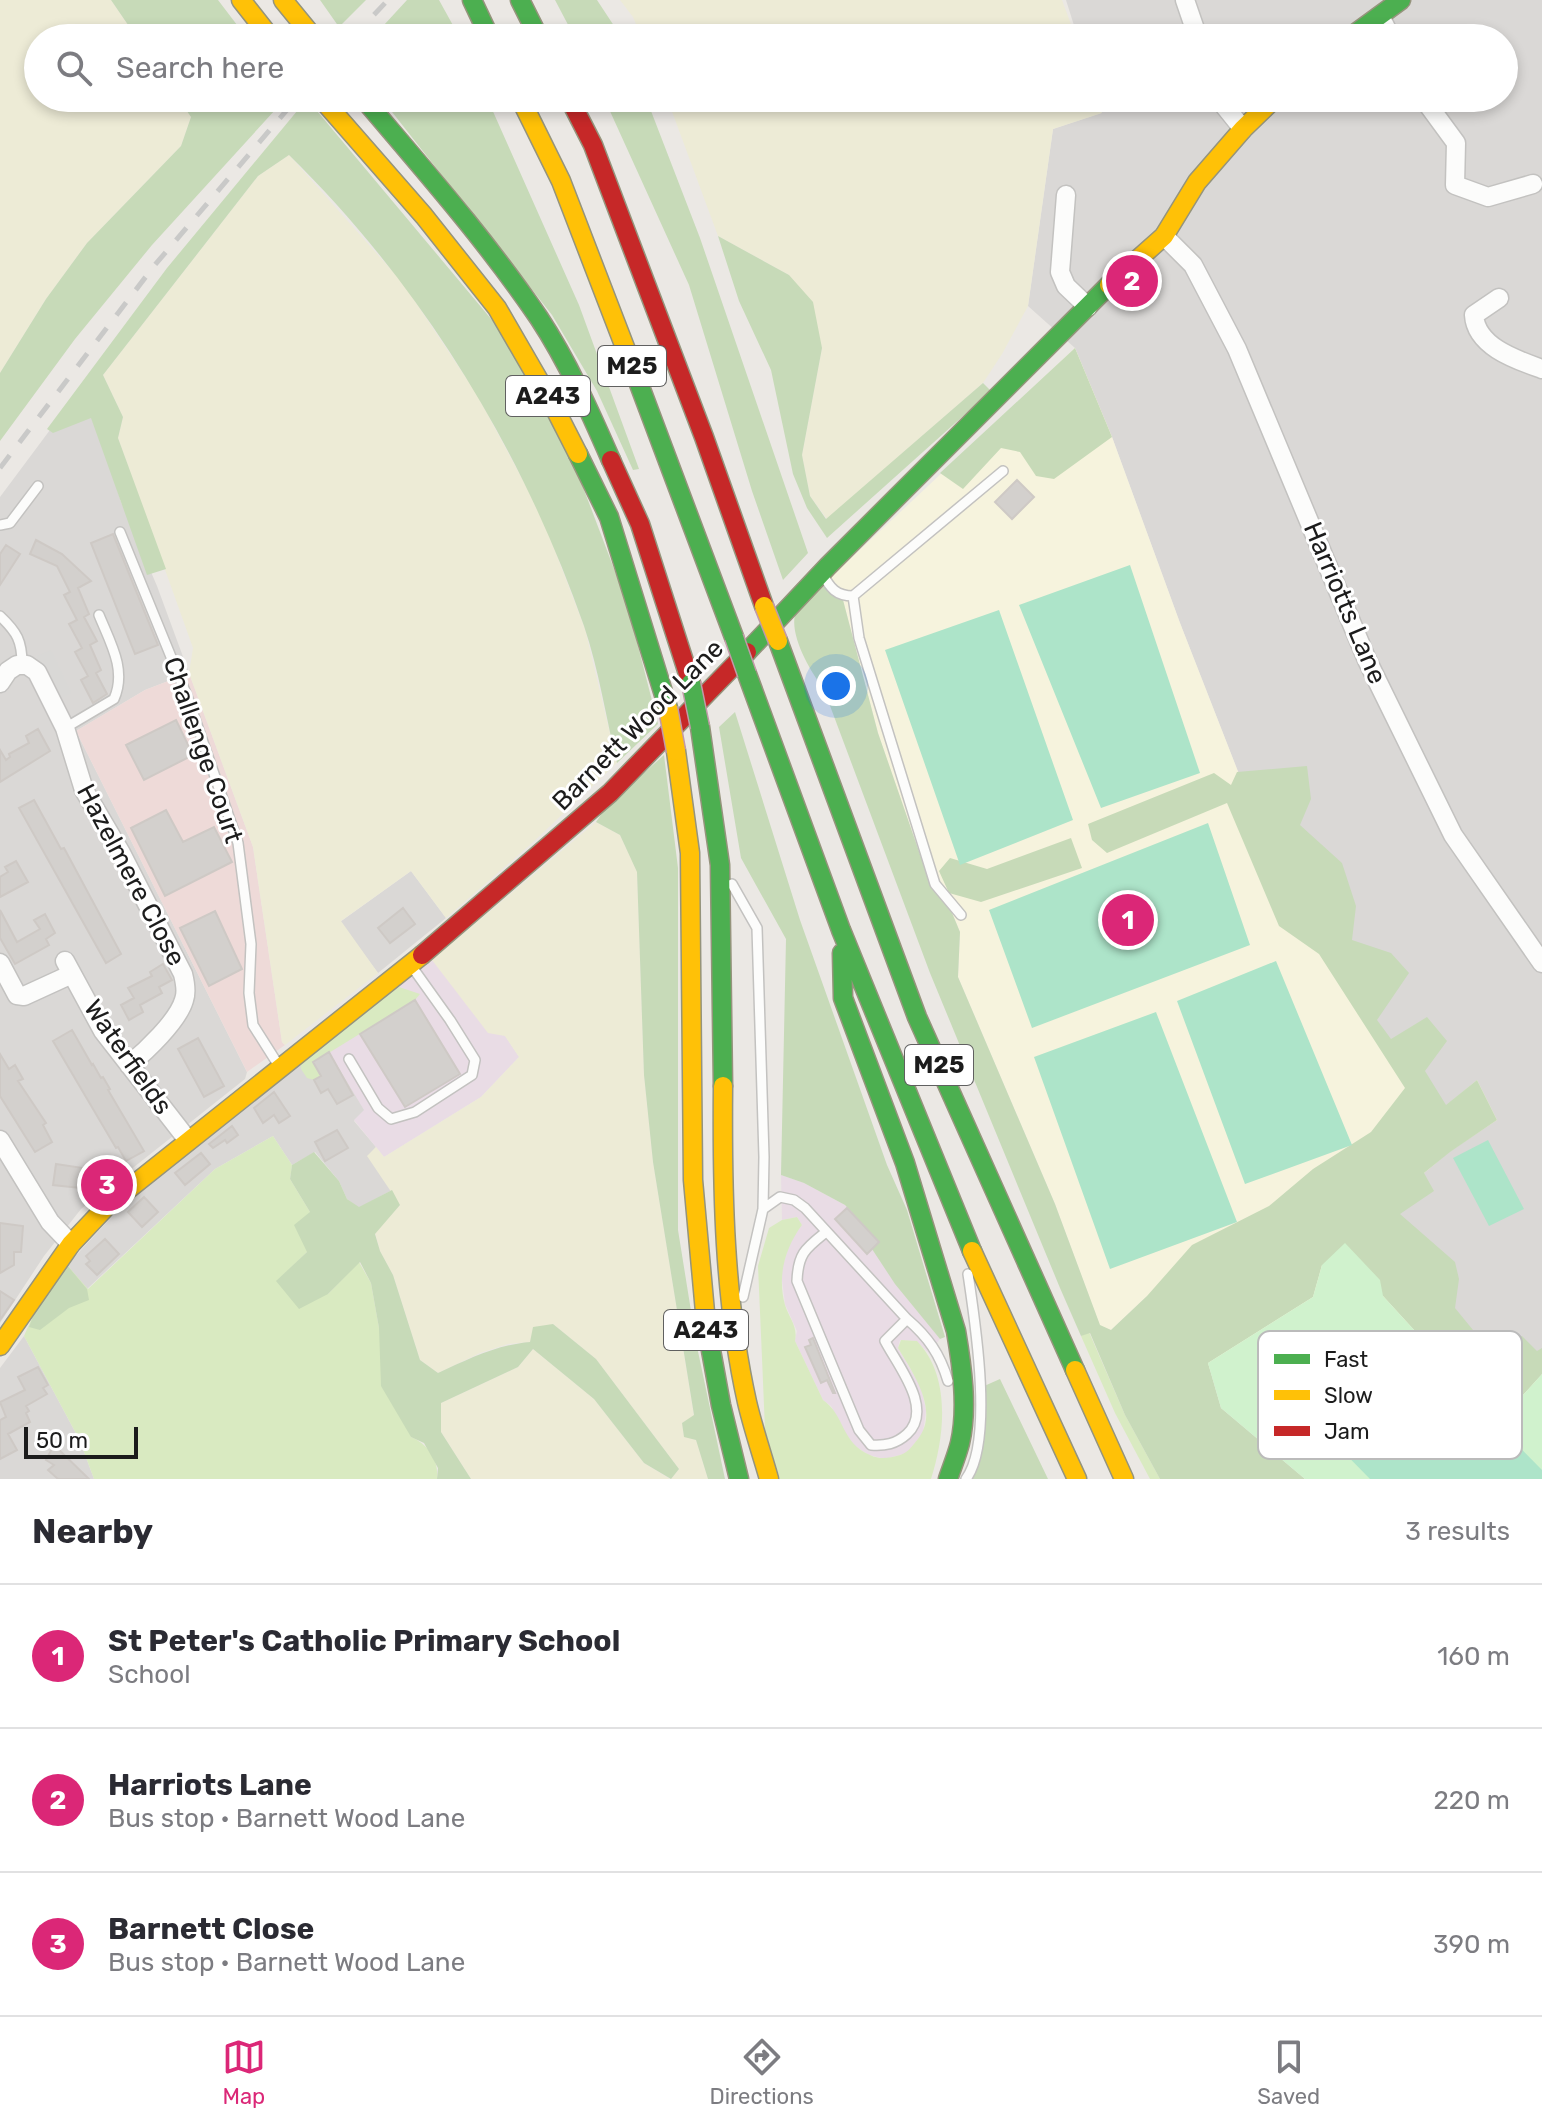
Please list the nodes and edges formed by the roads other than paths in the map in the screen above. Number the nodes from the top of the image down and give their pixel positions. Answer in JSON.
{"nodes":[{"id":1,"x":241,"y":0,"type":"edge"},
{"id":2,"x":283,"y":0,"type":"edge"},
{"id":3,"x":472,"y":0,"type":"edge"},
{"id":4,"x":520,"y":0,"type":"edge"},
{"id":5,"x":1185,"y":0,"type":"edge"},
{"id":6,"x":1401,"y":0,"type":"edge"},
{"id":7,"x":1380,"y":16,"type":"junction"},
{"id":8,"x":260,"y":24,"type":"edge"},
{"id":9,"x":302,"y":24,"type":"edge"},
{"id":10,"x":483,"y":24,"type":"edge"},
{"id":11,"x":532,"y":24,"type":"edge"},
{"id":12,"x":1193,"y":24,"type":"edge"},
{"id":13,"x":1369,"y":24,"type":"edge"},
{"id":14,"x":1384,"y":24,"type":"edge"},
{"id":15,"x":333,"y":112,"type":"edge"},
{"id":16,"x":374,"y":112,"type":"edge"},
{"id":17,"x":527,"y":112,"type":"edge"},
{"id":18,"x":576,"y":112,"type":"edge"},
{"id":19,"x":1229,"y":112,"type":"edge"},
{"id":20,"x":1261,"y":112,"type":"edge"},
{"id":21,"x":1433,"y":112,"type":"edge"},
{"id":22,"x":1243,"y":129,"type":"junction"},
{"id":23,"x":1533,"y":184,"type":"dead end"},
{"id":24,"x":1066,"y":195,"type":"dead end"},
{"id":25,"x":1164,"y":236,"type":"junction"},
{"id":26,"x":1499,"y":298,"type":"dead end"},
{"id":27,"x":1088,"y":307,"type":"junction"},
{"id":28,"x":1542,"y":369,"type":"edge"},
{"id":29,"x":1003,"y":471,"type":"dead end"},
{"id":30,"x":38,"y":486,"type":"dead end"},
{"id":31,"x":0,"y":525,"type":"edge"},
{"id":32,"x":120,"y":532,"type":"dead end"},
{"id":33,"x":822,"y":573,"type":"junction"},
{"id":34,"x":853,"y":596,"type":"junction"},
{"id":35,"x":99,"y":615,"type":"dead end"},
{"id":36,"x":0,"y":616,"type":"edge"},
{"id":37,"x":22,"y":664,"type":"junction"},
{"id":38,"x":0,"y":683,"type":"edge"},
{"id":39,"x":65,"y":728,"type":"junction"},
{"id":40,"x":720,"y":864,"type":"junction"},
{"id":41,"x":961,"y":915,"type":"dead end"},
{"id":42,"x":841,"y":930,"type":"junction"},
{"id":43,"x":0,"y":963,"type":"edge"},
{"id":44,"x":1542,"y":963,"type":"edge"},
{"id":45,"x":410,"y":964,"type":"junction"},
{"id":46,"x":349,"y":1059,"type":"dead end"},
{"id":47,"x":129,"y":1065,"type":"junction"},
{"id":48,"x":279,"y":1066,"type":"junction"},
{"id":49,"x":187,"y":1139,"type":"junction"},
{"id":50,"x":0,"y":1140,"type":"edge"},
{"id":51,"x":763,"y":1209,"type":"junction"},
{"id":52,"x":962,"y":1230,"type":"junction"},
{"id":53,"x":826,"y":1232,"type":"junction"},
{"id":54,"x":71,"y":1244,"type":"junction"},
{"id":55,"x":907,"y":1319,"type":"junction"},
{"id":56,"x":734,"y":1332,"type":"junction"},
{"id":57,"x":0,"y":1346,"type":"edge"},
{"id":58,"x":960,"y":1443,"type":"junction"},
{"id":59,"x":739,"y":1479,"type":"edge"},
{"id":60,"x":769,"y":1479,"type":"edge"},
{"id":61,"x":948,"y":1479,"type":"edge"},
{"id":62,"x":966,"y":1479,"type":"edge"},
{"id":63,"x":1077,"y":1479,"type":"edge"},
{"id":64,"x":1124,"y":1479,"type":"edge"}],
"edges":[{"from":1,"to":8,"type":"main road"},
{"from":2,"to":9,"type":"main road"},
{"from":3,"to":10,"type":"main road"},
{"from":4,"to":11,"type":"main road"},
{"from":5,"to":12,"type":"street"},
{"from":6,"to":7,"type":"main road"},
{"from":7,"to":13,"type":"main road"},
{"from":7,"to":14,"type":"street"},
{"from":15,"to":59,"type":"main road","number":"A243","bridge":true},
{"from":16,"to":40,"type":"main road","number":"A243","bridge":true},
{"from":17,"to":42,"type":"main road","number":"M25","bridge":true},
{"from":18,"to":64,"type":"main road","number":"M25","bridge":true},
{"from":19,"to":22,"type":"street"},
{"from":20,"to":22,"type":"main road","name":"Barnett Wood Lane"},
{"from":21,"to":23,"type":"street"},
{"from":22,"to":25,"type":"main road","name":"Barnett Wood Lane"},
{"from":24,"to":27,"type":"street"},
{"from":25,"to":27,"type":"main road","name":"Barnett Wood Lane"},
{"from":25,"to":44,"type":"street","name":"Harriotts Lane"},
{"from":26,"to":28,"type":"street"},
{"from":27,"to":33,"type":"main road","name":"Barnett Wood Lane"},
{"from":29,"to":34,"type":"lane"},
{"from":30,"to":31,"type":"lane"},
{"from":32,"to":48,"type":"lane","name":"Challenge Court"},
{"from":33,"to":34,"type":"lane"},
{"from":33,"to":45,"type":"main road","name":"Barnett Wood Lane"},
{"from":34,"to":41,"type":"lane"},
{"from":35,"to":39,"type":"lane"},
{"from":36,"to":37,"type":"lane"},
{"from":37,"to":38,"type":"street"},
{"from":37,"to":39,"type":"street","name":"Hazelmere Close"},
{"from":39,"to":47,"type":"street","name":"Hazelmere Close"},
{"from":40,"to":51,"type":"lane"},
{"from":40,"to":56,"type":"main road","number":"A243"},
{"from":42,"to":52,"type":"main road","number":"M25"},
{"from":42,"to":58,"type":"main road","number":"M25"},
{"from":43,"to":47,"type":"street","name":"Waterfields"},
{"from":45,"to":46,"type":"lane"},
{"from":45,"to":48,"type":"main road","name":"Barnett Wood Lane"},
{"from":47,"to":49,"type":"street","name":"Waterfields"},
{"from":48,"to":49,"type":"main road","name":"Barnett Wood Lane"},
{"from":49,"to":54,"type":"main road","name":"Barnett Wood Lane"},
{"from":50,"to":54,"type":"street"},
{"from":51,"to":53,"type":"lane"},
{"from":51,"to":56,"type":"lane"},
{"from":52,"to":62,"type":"lane"},
{"from":52,"to":63,"type":"main road","number":"M25"},
{"from":53,"to":55,"type":"lane"},
{"from":53,"to":55,"type":"lane"},
{"from":54,"to":57,"type":"main road","name":"Barnett Wood Lane"},
{"from":55,"to":58,"type":"lane"},
{"from":56,"to":60,"type":"main road","number":"A243"},
{"from":58,"to":61,"type":"main road","number":"M25"}]}
